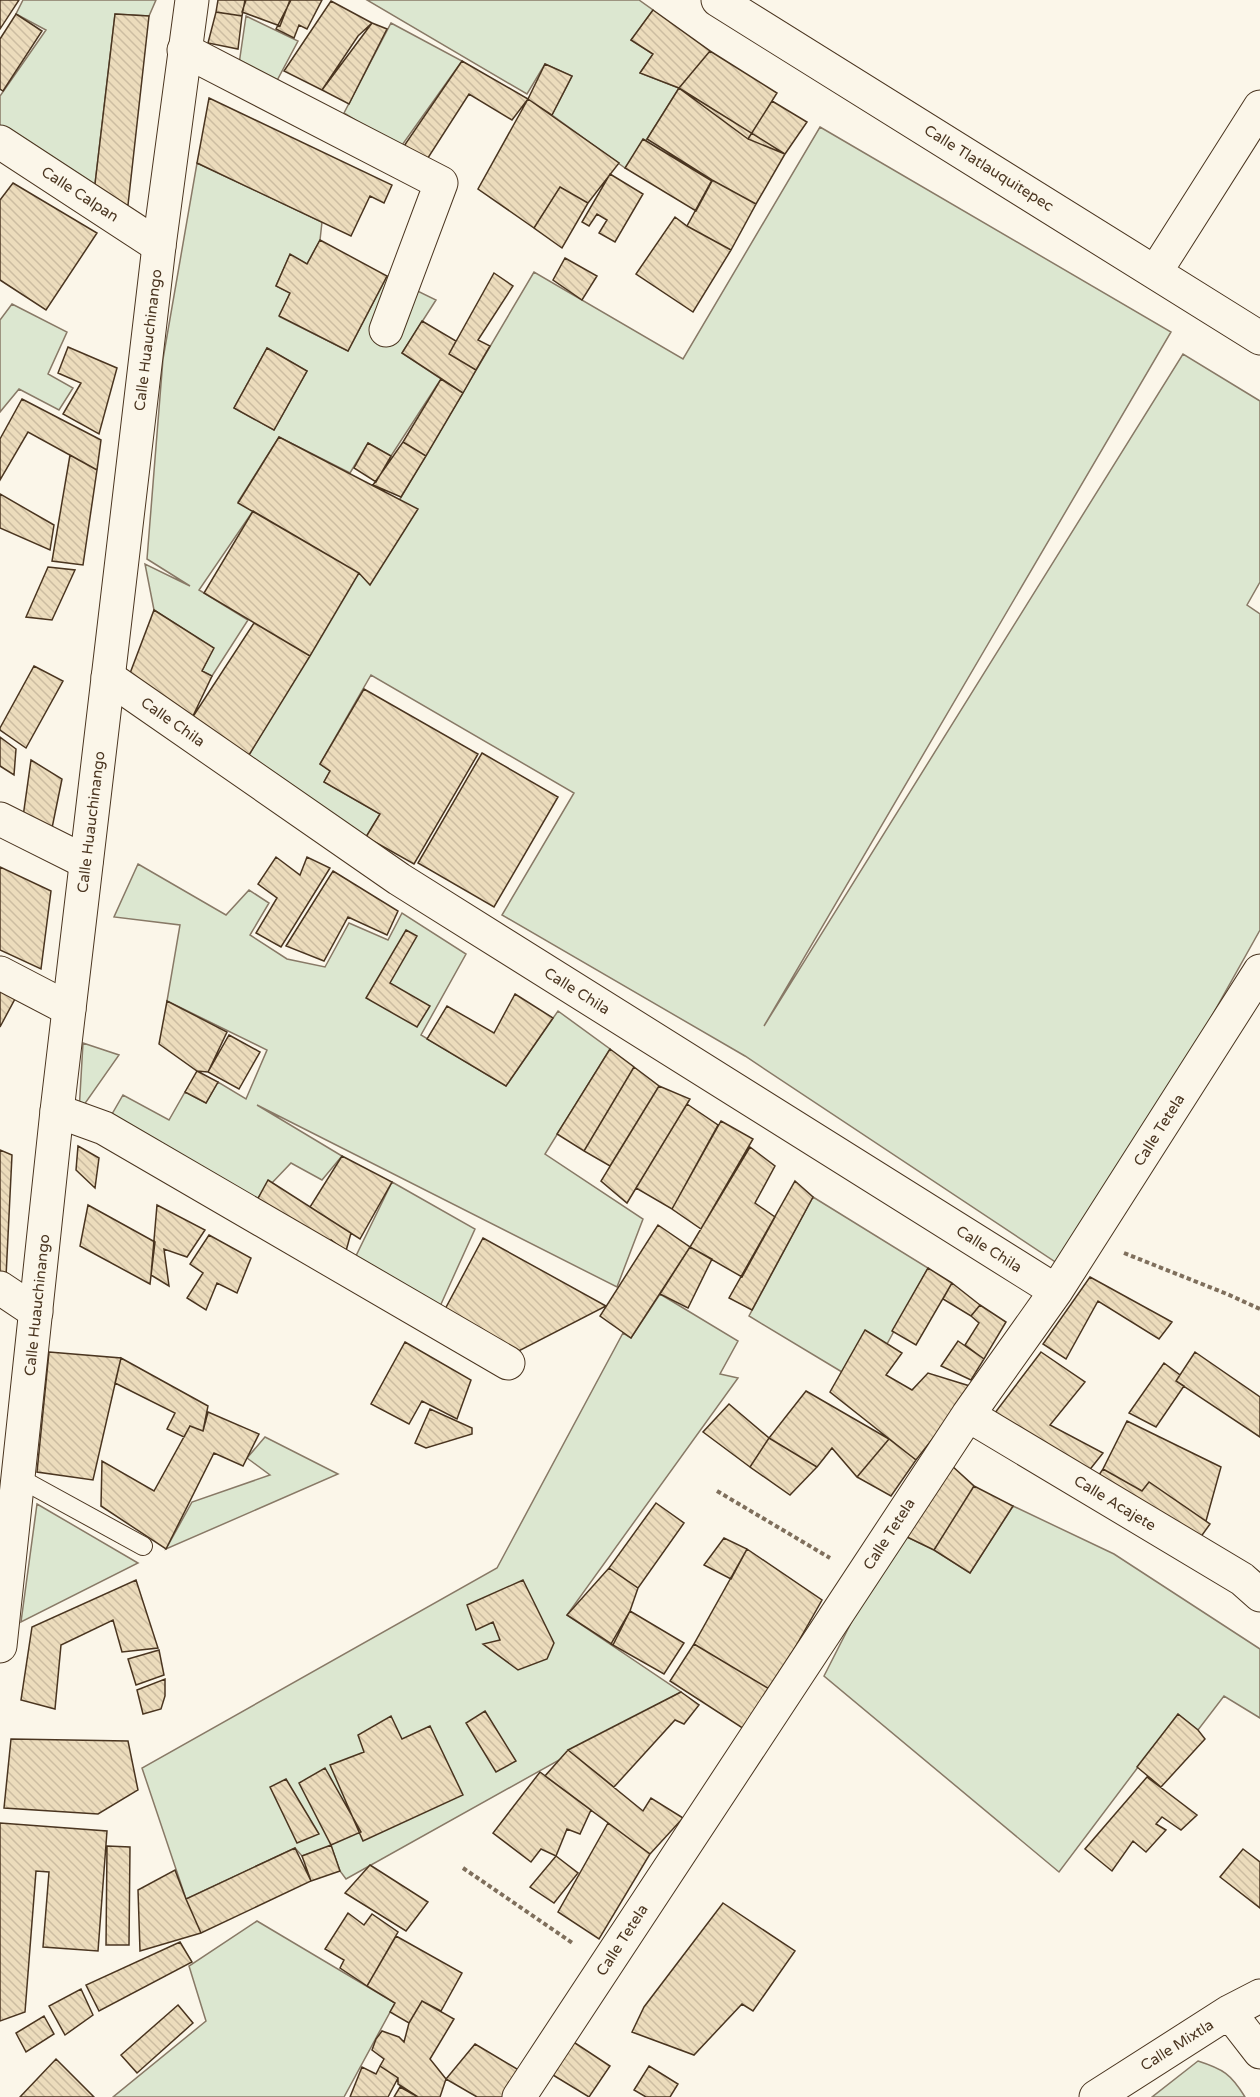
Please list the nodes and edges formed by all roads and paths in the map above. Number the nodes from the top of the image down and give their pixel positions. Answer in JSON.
{"nodes":[{"id":1,"x":192,"y":0,"type":"edge"},
{"id":2,"x":718,"y":0,"type":"edge"},
{"id":3,"x":184,"y":50,"type":"junction"},
{"id":4,"x":1260,"y":107,"type":"edge"},
{"id":5,"x":0,"y":142,"type":"edge"},
{"id":6,"x":159,"y":246,"type":"junction"},
{"id":7,"x":1156,"y":272,"type":"junction"},
{"id":8,"x":386,"y":330,"type":"dead end"},
{"id":9,"x":1260,"y":338,"type":"edge"},
{"id":10,"x":108,"y":677,"type":"junction"},
{"id":11,"x":0,"y":819,"type":"edge"},
{"id":12,"x":86,"y":861,"type":"junction"},
{"id":13,"x":1260,"y":971,"type":"edge"},
{"id":14,"x":0,"y":973,"type":"edge"},
{"id":15,"x":69,"y":1009,"type":"junction"},
{"id":16,"x":57,"y":1111,"type":"junction"},
{"id":17,"x":1089,"y":1239,"type":"junction"},
{"id":18,"x":0,"y":1288,"type":"edge"},
{"id":19,"x":1056,"y":1291,"type":"junction"},
{"id":20,"x":1260,"y":1309,"type":"edge"},
{"id":21,"x":36,"y":1312,"type":"junction"},
{"id":22,"x":508,"y":1363,"type":"dead end"},
{"id":23,"x":968,"y":1415,"type":"junction"},
{"id":24,"x":19,"y":1478,"type":"junction"},
{"id":25,"x":717,"y":1491,"type":"dead end"},
{"id":26,"x":143,"y":1546,"type":"dead end"},
{"id":27,"x":861,"y":1577,"type":"junction"},
{"id":28,"x":1260,"y":1595,"type":"edge"},
{"id":29,"x":0,"y":1643,"type":"edge"},
{"id":30,"x":463,"y":1868,"type":"dead end"},
{"id":31,"x":605,"y":1966,"type":"junction"},
{"id":32,"x":1260,"y":1996,"type":"edge"},
{"id":33,"x":1229,"y":2012,"type":"junction"},
{"id":34,"x":1260,"y":2052,"type":"edge"},
{"id":35,"x":519,"y":2097,"type":"edge"},
{"id":36,"x":1096,"y":2097,"type":"edge"}],
"edges":[{"from":1,"to":3,"type":"street","name":"Calle Huauchinango"},
{"from":2,"to":7,"type":"street","name":"Calle Tlatlauquitepec"},
{"from":3,"to":6,"type":"street","name":"Calle Huauchinango"},
{"from":3,"to":8,"type":"street"},
{"from":4,"to":7,"type":"street"},
{"from":5,"to":6,"type":"street","name":"Calle Calpan"},
{"from":6,"to":10,"type":"street","name":"Calle Huauchinango"},
{"from":7,"to":9,"type":"street","name":"Calle Tlatlauquitepec"},
{"from":10,"to":12,"type":"street","name":"Calle Huauchinango"},
{"from":10,"to":19,"type":"street","name":"Calle Chila"},
{"from":11,"to":12,"type":"street"},
{"from":12,"to":15,"type":"street","name":"Calle Huauchinango"},
{"from":13,"to":17,"type":"street","name":"Calle Tetela"},
{"from":14,"to":15,"type":"street"},
{"from":15,"to":16,"type":"street","name":"Calle Huauchinango"},
{"from":16,"to":21,"type":"street","name":"Calle Huauchinango"},
{"from":16,"to":22,"type":"street"},
{"from":17,"to":19,"type":"street","name":"Calle Tetela"},
{"from":17,"to":20,"type":"path"},
{"from":18,"to":21,"type":"street"},
{"from":19,"to":23,"type":"street","name":"Calle Tetela"},
{"from":21,"to":24,"type":"street","name":"Calle Huauchinango"},
{"from":23,"to":27,"type":"street","name":"Calle Tetela"},
{"from":23,"to":28,"type":"street","name":"Calle Acajete"},
{"from":24,"to":26,"type":"lane"},
{"from":24,"to":29,"type":"street","name":"Calle Huauchinango"},
{"from":25,"to":27,"type":"path"},
{"from":27,"to":31,"type":"street","name":"Calle Tetela"},
{"from":30,"to":31,"type":"path"},
{"from":31,"to":35,"type":"street","name":"Calle Tetela"},
{"from":32,"to":33,"type":"street","name":"Calle Mixtla"},
{"from":33,"to":34,"type":"street"},
{"from":33,"to":36,"type":"street","name":"Calle Mixtla"}]}
